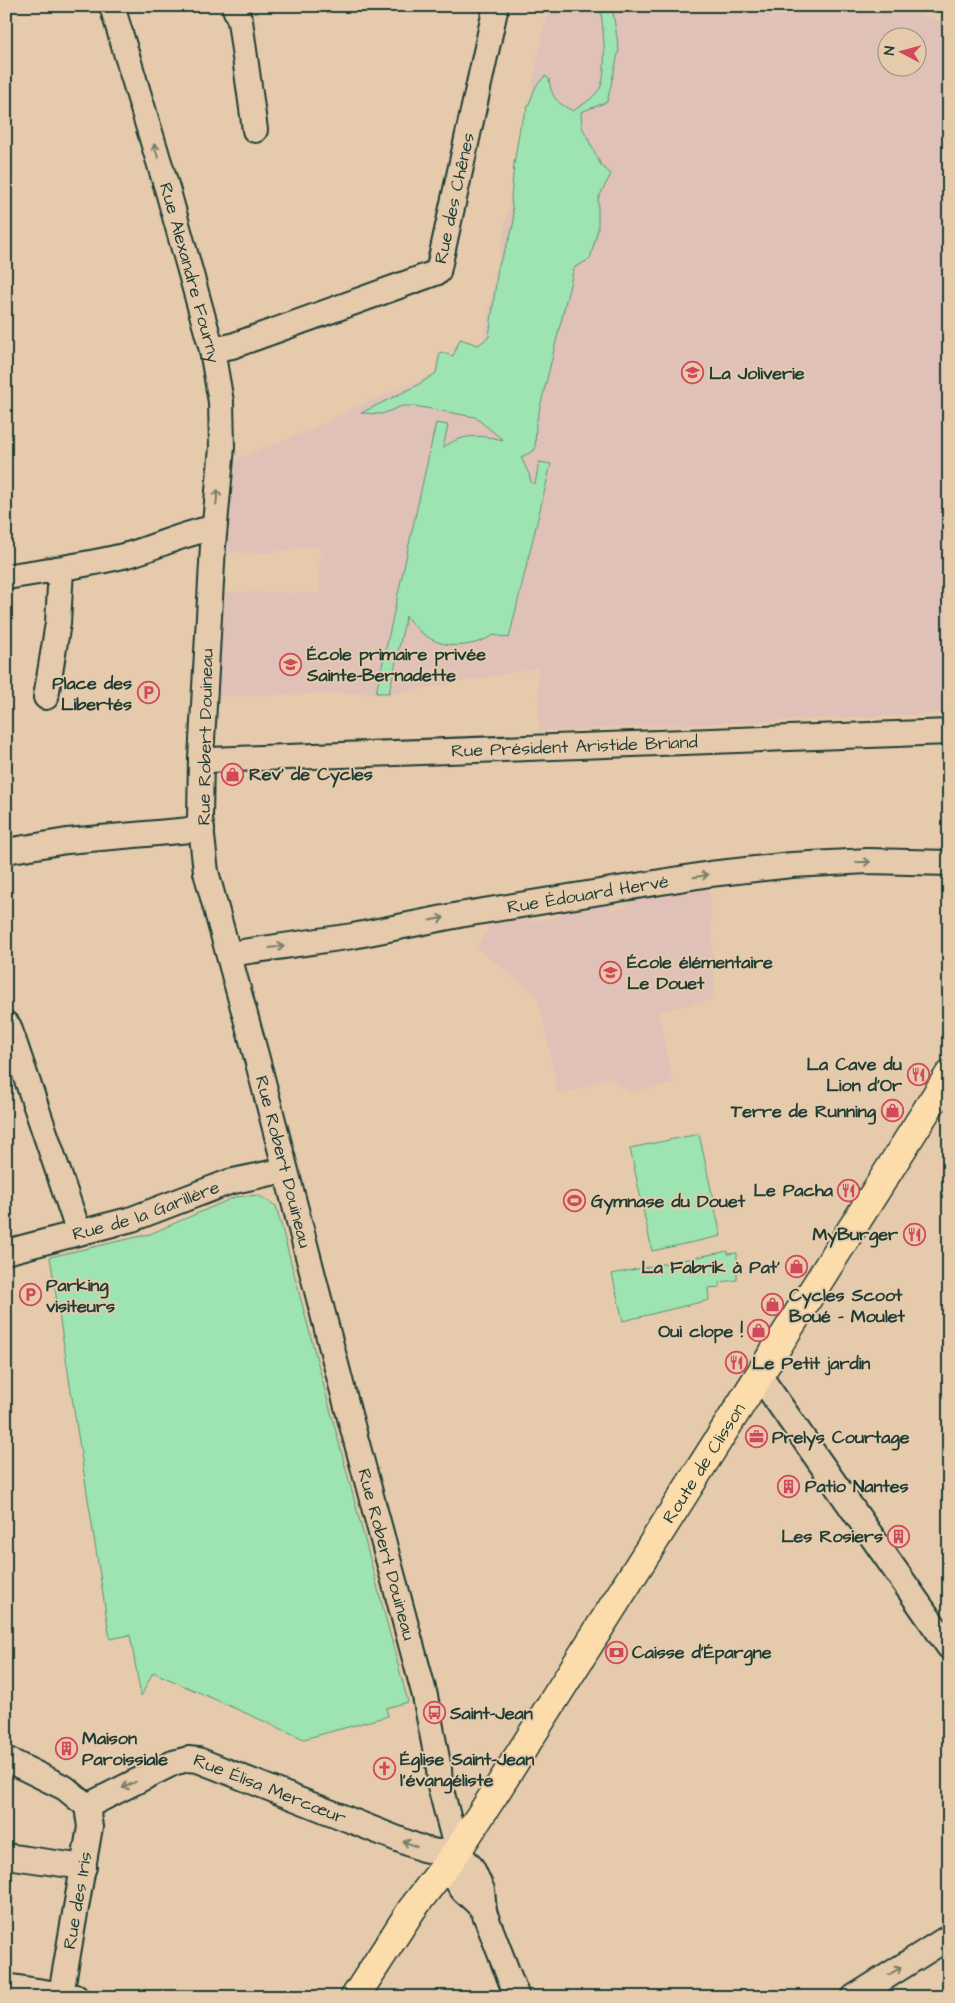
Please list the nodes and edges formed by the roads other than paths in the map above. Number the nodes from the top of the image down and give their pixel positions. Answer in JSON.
{"nodes":[{"id":1,"x":112,"y":6,"type":"edge"},
{"id":2,"x":234,"y":6,"type":"edge"},
{"id":3,"x":496,"y":6,"type":"edge"},
{"id":4,"x":256,"y":130,"type":"dead end"},
{"id":5,"x":212,"y":350,"type":"junction"},
{"id":6,"x":214,"y":537,"type":"junction"},
{"id":7,"x":61,"y":569,"type":"junction"},
{"id":8,"x":6,"y":577,"type":"edge"},
{"id":9,"x":46,"y":697,"type":"dead end"},
{"id":10,"x":949,"y":732,"type":"edge"},
{"id":11,"x":201,"y":758,"type":"junction"},
{"id":12,"x":202,"y":829,"type":"junction"},
{"id":13,"x":6,"y":851,"type":"edge"},
{"id":14,"x":949,"y":863,"type":"edge"},
{"id":15,"x":229,"y":954,"type":"junction"},
{"id":16,"x":6,"y":1024,"type":"edge"},
{"id":17,"x":949,"y":1076,"type":"edge"},
{"id":18,"x":285,"y":1170,"type":"junction"},
{"id":19,"x":78,"y":1233,"type":"junction"},
{"id":20,"x":6,"y":1252,"type":"edge"},
{"id":21,"x":759,"y":1375,"type":"junction"},
{"id":22,"x":949,"y":1646,"type":"edge"},
{"id":23,"x":6,"y":1759,"type":"edge"},
{"id":24,"x":87,"y":1806,"type":"junction"},
{"id":25,"x":457,"y":1851,"type":"junction"},
{"id":26,"x":6,"y":1856,"type":"edge"},
{"id":27,"x":84,"y":1867,"type":"junction"},
{"id":28,"x":949,"y":1937,"type":"edge"},
{"id":29,"x":21,"y":1991,"type":"edge"},
{"id":30,"x":68,"y":1996,"type":"edge"},
{"id":31,"x":355,"y":1997,"type":"edge"},
{"id":32,"x":374,"y":1997,"type":"edge"},
{"id":33,"x":517,"y":1997,"type":"edge"},
{"id":34,"x":854,"y":1997,"type":"edge"}],
"edges":[{"from":5,"to":1,"type":"street","name":"Rue Alexandre Fourny","one_way":true},
{"from":2,"to":4,"type":"street"},
{"from":3,"to":5,"type":"street","name":"Rue des Chênes"},
{"from":6,"to":5,"type":"street","name":"Rue Alexandre Fourny","one_way":true},
{"from":6,"to":7,"type":"street"},
{"from":6,"to":11,"type":"street","name":"Rue Robert Douineau"},
{"from":7,"to":8,"type":"street"},
{"from":7,"to":9,"type":"street"},
{"from":10,"to":11,"type":"street","name":"Rue Président Aristide Briand"},
{"from":11,"to":12,"type":"street","name":"Rue Robert Douineau"},
{"from":12,"to":13,"type":"street"},
{"from":12,"to":15,"type":"street","name":"Rue Robert Douineau"},
{"from":15,"to":14,"type":"street","name":"Rue Édouard Hervé","one_way":true},
{"from":15,"to":18,"type":"street","name":"Rue Robert Douineau"},
{"from":16,"to":19,"type":"street"},
{"from":17,"to":21,"type":"main road","name":"Route de Clisson"},
{"from":18,"to":19,"type":"street","name":"Rue de la Garillère"},
{"from":18,"to":25,"type":"street","name":"Rue Robert Douineau"},
{"from":19,"to":20,"type":"street","name":"Rue de la Garillère"},
{"from":21,"to":22,"type":"street"},
{"from":21,"to":25,"type":"main road","name":"Route de Clisson"},
{"from":23,"to":24,"type":"street"},
{"from":25,"to":24,"type":"street","name":"Rue Élisa Mercœur","one_way":true},
{"from":24,"to":27,"type":"street","name":"Rue des Iris"},
{"from":25,"to":31,"type":"main road","name":"Route de Clisson"},
{"from":25,"to":32,"type":"main road","name":"Route de Clisson"},
{"from":25,"to":33,"type":"street"},
{"from":26,"to":27,"type":"street"},
{"from":27,"to":30,"type":"street","name":"Rue des Iris"},
{"from":34,"to":28,"type":"street","one_way":true},
{"from":29,"to":30,"type":"street"}]}
